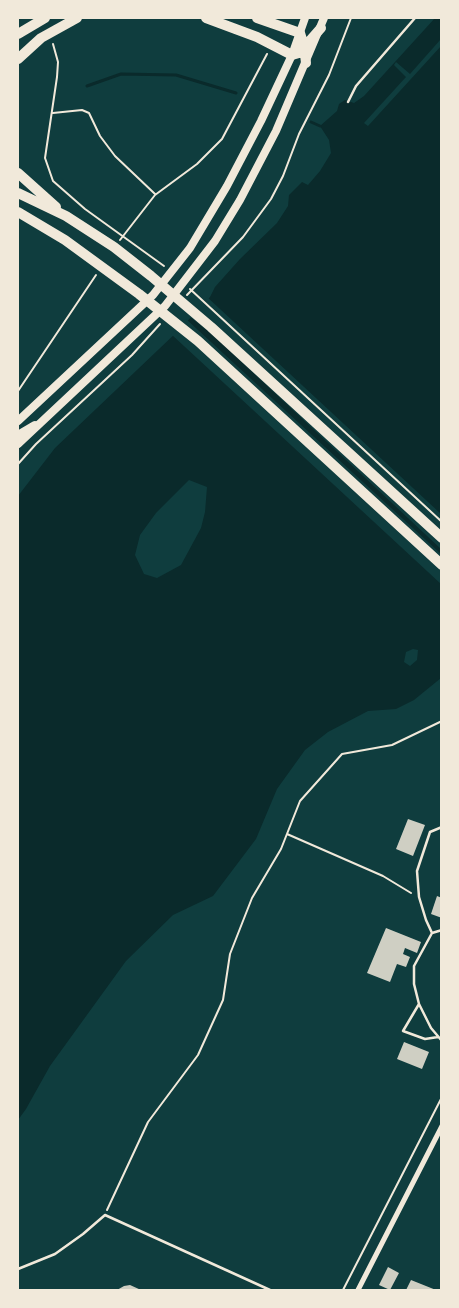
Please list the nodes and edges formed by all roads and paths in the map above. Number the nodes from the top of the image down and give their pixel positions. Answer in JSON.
{"nodes":[{"id":1,"x":45,"y":18,"type":"edge"},
{"id":2,"x":77,"y":18,"type":"edge"},
{"id":3,"x":206,"y":18,"type":"edge"},
{"id":4,"x":257,"y":18,"type":"edge"},
{"id":5,"x":305,"y":18,"type":"edge"},
{"id":6,"x":415,"y":18,"type":"edge"},
{"id":7,"x":322,"y":23,"type":"edge"},
{"id":8,"x":300,"y":33,"type":"junction"},
{"id":9,"x":18,"y":34,"type":"edge"},
{"id":10,"x":51,"y":39,"type":"dead end"},
{"id":11,"x":270,"y":46,"type":"junction"},
{"id":12,"x":304,"y":46,"type":"junction"},
{"id":13,"x":292,"y":55,"type":"junction"},
{"id":14,"x":18,"y":59,"type":"edge"},
{"id":15,"x":306,"y":63,"type":"junction"},
{"id":16,"x":348,"y":102,"type":"dead end"},
{"id":17,"x":53,"y":113,"type":"junction"},
{"id":18,"x":18,"y":173,"type":"edge"},
{"id":19,"x":18,"y":193,"type":"edge"},
{"id":20,"x":155,"y":195,"type":"junction"},
{"id":21,"x":18,"y":212,"type":"edge"},
{"id":22,"x":66,"y":216,"type":"junction"},
{"id":23,"x":120,"y":241,"type":"dead end"},
{"id":24,"x":168,"y":269,"type":"dead end"},
{"id":25,"x":98,"y":272,"type":"dead end"},
{"id":26,"x":190,"y":288,"type":"dead end"},
{"id":27,"x":18,"y":391,"type":"edge"},
{"id":28,"x":18,"y":421,"type":"edge"},
{"id":29,"x":35,"y":426,"type":"junction"},
{"id":30,"x":18,"y":436,"type":"edge"},
{"id":31,"x":18,"y":444,"type":"edge"},
{"id":32,"x":442,"y":522,"type":"edge"},
{"id":33,"x":442,"y":538,"type":"edge"},
{"id":34,"x":442,"y":565,"type":"edge"},
{"id":35,"x":442,"y":721,"type":"edge"},
{"id":36,"x":442,"y":826,"type":"edge"},
{"id":37,"x":287,"y":834,"type":"junction"},
{"id":38,"x":419,"y":897,"type":"junction"},
{"id":39,"x":442,"y":930,"type":"edge"},
{"id":40,"x":432,"y":933,"type":"junction"},
{"id":41,"x":419,"y":1004,"type":"junction"},
{"id":42,"x":438,"y":1037,"type":"junction"},
{"id":43,"x":442,"y":1041,"type":"edge"},
{"id":44,"x":442,"y":1097,"type":"edge"},
{"id":45,"x":442,"y":1126,"type":"edge"},
{"id":46,"x":105,"y":1215,"type":"junction"},
{"id":47,"x":18,"y":1269,"type":"edge"},
{"id":48,"x":270,"y":1290,"type":"edge"},
{"id":49,"x":343,"y":1290,"type":"edge"},
{"id":50,"x":358,"y":1290,"type":"edge"}],
"edges":[{"from":1,"to":9,"type":"highway"},
{"from":2,"to":14,"type":"highway"},
{"from":3,"to":11,"type":"highway"},
{"from":4,"to":8,"type":"highway"},
{"from":5,"to":8,"type":"main road"},
{"from":6,"to":16,"type":"lane"},
{"from":7,"to":12,"type":"highway"},
{"from":7,"to":15,"type":"main road"},
{"from":8,"to":12,"type":"highway"},
{"from":8,"to":13,"type":"main road"},
{"from":10,"to":17,"type":"path"},
{"from":11,"to":13,"type":"highway"},
{"from":11,"to":20,"type":"path"},
{"from":12,"to":13,"type":"highway"},
{"from":12,"to":15,"type":"highway"},
{"from":13,"to":28,"type":"main road"},
{"from":15,"to":29,"type":"main road"},
{"from":17,"to":20,"type":"path"},
{"from":17,"to":24,"type":"path"},
{"from":18,"to":22,"type":"highway"},
{"from":19,"to":22,"type":"highway"},
{"from":20,"to":23,"type":"path"},
{"from":21,"to":34,"type":"highway"},
{"from":22,"to":33,"type":"highway"},
{"from":25,"to":27,"type":"path"},
{"from":26,"to":32,"type":"path"},
{"from":29,"to":30,"type":"highway"},
{"from":29,"to":31,"type":"main road"},
{"from":35,"to":37,"type":"path"},
{"from":36,"to":38,"type":"lane"},
{"from":37,"to":38,"type":"path"},
{"from":37,"to":46,"type":"path"},
{"from":38,"to":40,"type":"lane"},
{"from":39,"to":40,"type":"lane"},
{"from":40,"to":41,"type":"lane"},
{"from":41,"to":42,"type":"lane"},
{"from":41,"to":42,"type":"lane"},
{"from":42,"to":43,"type":"lane"},
{"from":44,"to":49,"type":"path"},
{"from":45,"to":50,"type":"street"},
{"from":46,"to":47,"type":"lane"},
{"from":46,"to":48,"type":"lane"}]}
